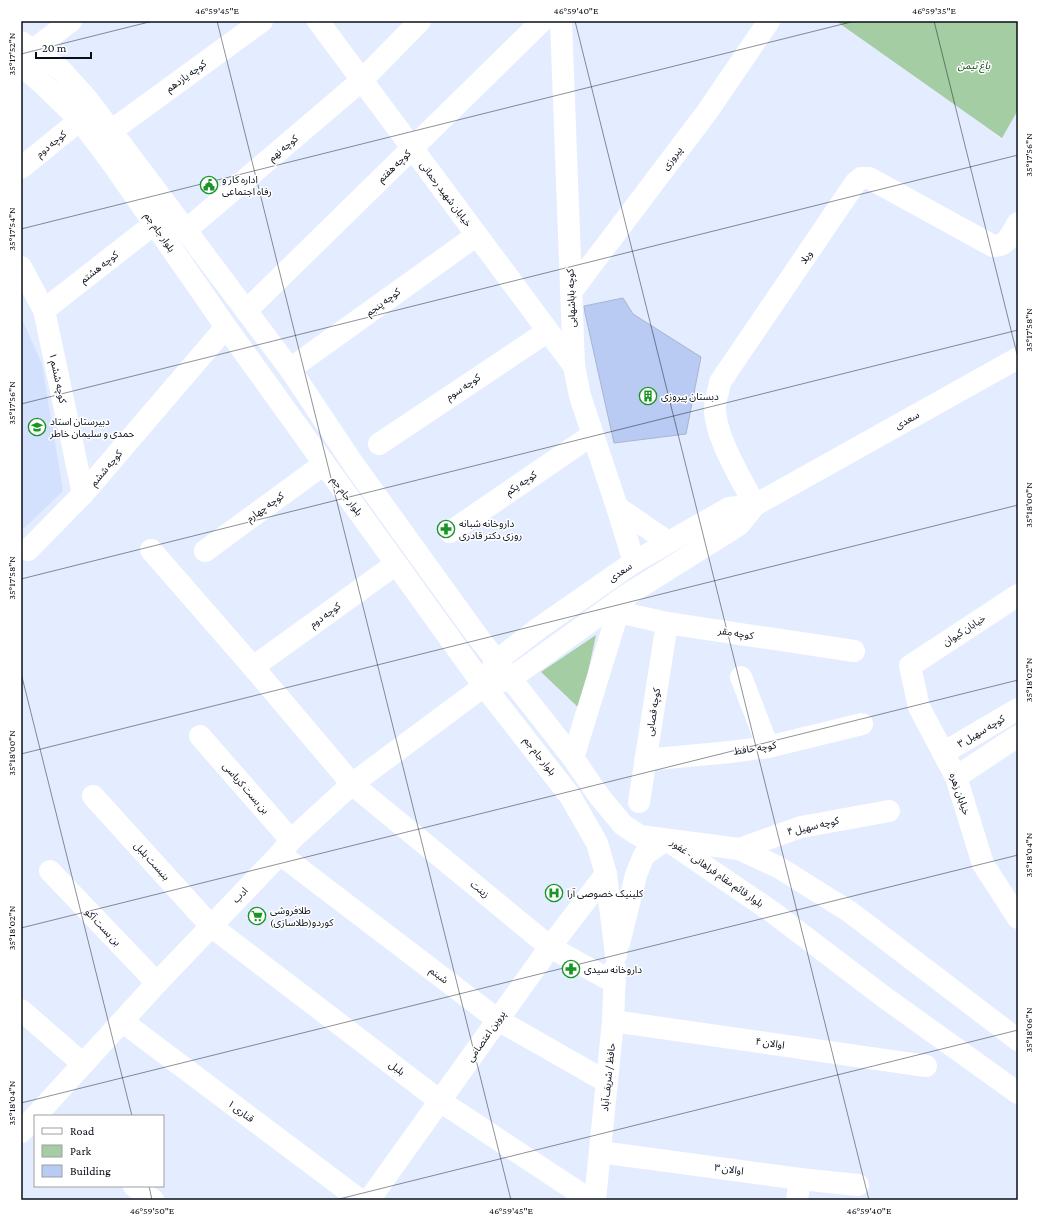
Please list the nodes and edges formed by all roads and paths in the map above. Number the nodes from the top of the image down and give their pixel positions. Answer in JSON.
{"nodes":[{"id":1,"x":71,"y":21,"type":"edge"},
{"id":2,"x":262,"y":21,"type":"edge"},
{"id":3,"x":318,"y":21,"type":"edge"},
{"id":4,"x":420,"y":21,"type":"edge"},
{"id":5,"x":542,"y":21,"type":"edge"},
{"id":6,"x":561,"y":21,"type":"edge"},
{"id":7,"x":768,"y":21,"type":"edge"},
{"id":8,"x":25,"y":52,"type":"edge"},
{"id":9,"x":362,"y":80,"type":"junction"},
{"id":10,"x":80,"y":120,"type":"junction"},
{"id":11,"x":111,"y":131,"type":"junction"},
{"id":12,"x":412,"y":148,"type":"junction"},
{"id":13,"x":21,"y":168,"type":"edge"},
{"id":14,"x":1018,"y":223,"type":"edge"},
{"id":15,"x":154,"y":224,"type":"junction"},
{"id":16,"x":186,"y":231,"type":"junction"},
{"id":17,"x":477,"y":235,"type":"junction"},
{"id":18,"x":21,"y":266,"type":"edge"},
{"id":19,"x":571,"y":292,"type":"junction"},
{"id":20,"x":44,"y":310,"type":"junction"},
{"id":21,"x":246,"y":311,"type":"junction"},
{"id":22,"x":226,"y":327,"type":"junction"},
{"id":23,"x":548,"y":331,"type":"junction"},
{"id":24,"x":1018,"y":358,"type":"edge"},
{"id":25,"x":574,"y":366,"type":"junction"},
{"id":26,"x":290,"y":369,"type":"junction"},
{"id":27,"x":592,"y":435,"type":"junction"},
{"id":28,"x":379,"y":444,"type":"dead end"},
{"id":29,"x":324,"y":464,"type":"junction"},
{"id":30,"x":83,"y":494,"type":"junction"},
{"id":31,"x":755,"y":504,"type":"junction"},
{"id":32,"x":617,"y":507,"type":"junction"},
{"id":33,"x":450,"y":532,"type":"dead end"},
{"id":34,"x":668,"y":542,"type":"junction"},
{"id":35,"x":28,"y":550,"type":"dead end"},
{"id":36,"x":151,"y":550,"type":"dead end"},
{"id":37,"x":205,"y":551,"type":"dead end"},
{"id":38,"x":634,"y":562,"type":"junction"},
{"id":39,"x":396,"y":564,"type":"junction"},
{"id":40,"x":1018,"y":595,"type":"edge"},
{"id":41,"x":622,"y":604,"type":"junction"},
{"id":42,"x":668,"y":623,"type":"junction"},
{"id":43,"x":854,"y":651,"type":"dead end"},
{"id":44,"x":496,"y":661,"type":"junction"},
{"id":45,"x":910,"y":666,"type":"joint"},
{"id":46,"x":253,"y":667,"type":"junction"},
{"id":47,"x":741,"y":677,"type":"dead end"},
{"id":48,"x":510,"y":679,"type":"junction"},
{"id":49,"x":484,"y":686,"type":"junction"},
{"id":50,"x":1018,"y":709,"type":"edge"},
{"id":51,"x":862,"y":724,"type":"dead end"},
{"id":52,"x":200,"y":736,"type":"dead end"},
{"id":53,"x":1018,"y":736,"type":"edge"},
{"id":54,"x":768,"y":747,"type":"junction"},
{"id":55,"x":944,"y":753,"type":"junction"},
{"id":56,"x":573,"y":758,"type":"junction"},
{"id":57,"x":646,"y":760,"type":"junction"},
{"id":58,"x":956,"y":777,"type":"junction"},
{"id":59,"x":352,"y":784,"type":"junction"},
{"id":60,"x":93,"y":796,"type":"dead end"},
{"id":61,"x":639,"y":802,"type":"dead end"},
{"id":62,"x":889,"y":811,"type":"dead end"},
{"id":63,"x":666,"y":840,"type":"junction"},
{"id":64,"x":286,"y":847,"type":"junction"},
{"id":65,"x":739,"y":849,"type":"junction"},
{"id":66,"x":50,"y":871,"type":"dead end"},
{"id":67,"x":606,"y":874,"type":"junction"},
{"id":68,"x":1018,"y":918,"type":"edge"},
{"id":69,"x":211,"y":926,"type":"junction"},
{"id":70,"x":550,"y":947,"type":"junction"},
{"id":71,"x":616,"y":955,"type":"junction"},
{"id":72,"x":157,"y":983,"type":"junction"},
{"id":73,"x":615,"y":983,"type":"junction"},
{"id":74,"x":21,"y":1010,"type":"edge"},
{"id":75,"x":498,"y":1020,"type":"junction"},
{"id":76,"x":614,"y":1021,"type":"junction"},
{"id":77,"x":123,"y":1022,"type":"junction"},
{"id":78,"x":1018,"y":1040,"type":"edge"},
{"id":79,"x":83,"y":1064,"type":"junction"},
{"id":80,"x":926,"y":1066,"type":"dead end"},
{"id":81,"x":607,"y":1082,"type":"junction"},
{"id":82,"x":1018,"y":1093,"type":"edge"},
{"id":83,"x":440,"y":1101,"type":"junction"},
{"id":84,"x":37,"y":1115,"type":"edge"},
{"id":85,"x":34,"y":1118,"type":"edge"},
{"id":86,"x":21,"y":1132,"type":"edge"},
{"id":87,"x":600,"y":1152,"type":"junction"},
{"id":88,"x":858,"y":1185,"type":"dead end"},
{"id":89,"x":135,"y":1187,"type":"edge"},
{"id":90,"x":799,"y":1190,"type":"edge"},
{"id":91,"x":153,"y":1200,"type":"edge"},
{"id":92,"x":360,"y":1200,"type":"edge"},
{"id":93,"x":369,"y":1200,"type":"edge"},
{"id":94,"x":590,"y":1200,"type":"edge"},
{"id":95,"x":595,"y":1200,"type":"edge"}],
"edges":[{"from":1,"to":8,"type":"street"},
{"from":2,"to":11,"type":"street","name":"کوچه یازدهم"},
{"from":3,"to":9,"type":"street","name":"خیابان شهید رحمانی"},
{"from":4,"to":9,"type":"street","name":"کوچه نهم"},
{"from":5,"to":12,"type":"street","name":"کوچه هفتم"},
{"from":6,"to":19,"type":"street","name":"کوچه باباشهابی"},
{"from":7,"to":19,"type":"street","name":"پیروزی"},
{"from":8,"to":10,"type":"street","name":"بلوار جام جم"},
{"from":8,"to":11,"type":"street","name":"بلوار جام جم"},
{"from":9,"to":12,"type":"street","name":"خیابان شهید رحمانی"},
{"from":9,"to":16,"type":"street","name":"کوچه نهم"},
{"from":10,"to":13,"type":"street","name":"کوچه دوم"},
{"from":10,"to":15,"type":"street","name":"بلوار جام جم"},
{"from":11,"to":16,"type":"street","name":"بلوار جام جم"},
{"from":12,"to":17,"type":"street","name":"خیابان شهید رحمانی"},
{"from":12,"to":21,"type":"street","name":"کوچه هفتم"},
{"from":14,"to":31,"type":"street","name":"ویلا"},
{"from":15,"to":20,"type":"street","name":"کوچه هشتم"},
{"from":15,"to":22,"type":"street","name":"بلوار جام جم"},
{"from":16,"to":21,"type":"street","name":"بلوار جام جم"},
{"from":17,"to":23,"type":"street","name":"خیابان شهید رحمانی"},
{"from":17,"to":26,"type":"street","name":"کوچه پنجم"},
{"from":18,"to":20,"type":"street","name":"کوچه ششم ۱"},
{"from":19,"to":25,"type":"street","name":"کوچه باباشهابی"},
{"from":20,"to":30,"type":"street","name":"کوچه ششم ۱"},
{"from":21,"to":22,"type":"street","name":"کوچه هفتم"},
{"from":21,"to":26,"type":"street","name":"بلوار جام جم"},
{"from":22,"to":29,"type":"street","name":"بلوار جام جم"},
{"from":22,"to":30,"type":"street","name":"کوچه ششم"},
{"from":23,"to":25,"type":"street","name":"خیابان شهید رحمانی"},
{"from":23,"to":28,"type":"street","name":"کوچه سوم"},
{"from":24,"to":31,"type":"street","name":"سعدی"},
{"from":25,"to":27,"type":"street","name":"کوچه باباشهابی"},
{"from":26,"to":44,"type":"street","name":"بلوار جام جم"},
{"from":27,"to":32,"type":"street","name":"کوچه باباشهابی"},
{"from":27,"to":33,"type":"street","name":"کوچه یکم"},
{"from":29,"to":37,"type":"street","name":"کوچه چهارم"},
{"from":29,"to":39,"type":"street","name":"بلوار جام جم"},
{"from":30,"to":35,"type":"street","name":"کوچه ششم"},
{"from":31,"to":34,"type":"street","name":"سعدی"},
{"from":31,"to":41,"type":"street","name":"سعدی"},
{"from":32,"to":34,"type":"street"},
{"from":32,"to":38,"type":"street","name":"کوچه باباشهابی"},
{"from":34,"to":38,"type":"street","name":"سعدی"},
{"from":36,"to":46,"type":"street","name":"زینت"},
{"from":38,"to":44,"type":"street","name":"سعدی"},
{"from":39,"to":46,"type":"street","name":"کوچه دوم"},
{"from":39,"to":49,"type":"street","name":"بلوار جام جم"},
{"from":40,"to":45,"type":"street","name":"خیابان کیوان"},
{"from":41,"to":42,"type":"street","name":"کوچه مقر"},
{"from":41,"to":48,"type":"street","name":"سعدی"},
{"from":41,"to":56,"type":"street"},
{"from":42,"to":43,"type":"street","name":"کوچه مقر"},
{"from":42,"to":57,"type":"street","name":"کوچه قصابی"},
{"from":44,"to":48,"type":"street","name":"بلوار جام جم"},
{"from":44,"to":49,"type":"street"},
{"from":45,"to":55,"type":"street","name":"خیابان زهره"},
{"from":46,"to":59,"type":"street","name":"زینت"},
{"from":47,"to":54,"type":"street"},
{"from":48,"to":49,"type":"street"},
{"from":48,"to":56,"type":"street","name":"بلوار جام جم"},
{"from":49,"to":59,"type":"street","name":"ادب"},
{"from":49,"to":67,"type":"street","name":"بلوار جام جم"},
{"from":50,"to":55,"type":"street","name":"کوچه سهیل ۳"},
{"from":51,"to":54,"type":"street","name":"کوچه حافظ"},
{"from":52,"to":64,"type":"street","name":"بن بست کرباسی"},
{"from":53,"to":58,"type":"street"},
{"from":54,"to":57,"type":"street","name":"کوچه حافظ"},
{"from":55,"to":58,"type":"street","name":"خیابان زهره"},
{"from":56,"to":63,"type":"street","name":"بلوار جام جم"},
{"from":57,"to":61,"type":"street","name":"کوچه قصابی"},
{"from":58,"to":68,"type":"street","name":"خیابان زهره"},
{"from":59,"to":64,"type":"street","name":"ادب"},
{"from":59,"to":70,"type":"street","name":"زینت"},
{"from":60,"to":69,"type":"street","name":"بنبست بلبل"},
{"from":62,"to":65,"type":"street","name":"کوچه سهیل ۴"},
{"from":63,"to":65,"type":"street","name":"بلوار قائم مقام فراهانی - غفور"},
{"from":63,"to":71,"type":"street"},
{"from":63,"to":82,"type":"street","name":"بلوار قائم مقام فراهانی - غفور"},
{"from":64,"to":69,"type":"street","name":"ادب"},
{"from":64,"to":75,"type":"street","name":"شبنم"},
{"from":65,"to":78,"type":"street","name":"بلوار قائم مقام فراهانی - غفور"},
{"from":66,"to":72,"type":"street","name":"بن بست آکو"},
{"from":67,"to":70,"type":"street","name":"پروین اعتصامی"},
{"from":67,"to":71,"type":"street","name":"بلوار جام جم"},
{"from":69,"to":72,"type":"street","name":"ادب"},
{"from":69,"to":83,"type":"street","name":"بلبل"},
{"from":70,"to":73,"type":"street","name":"زینت"},
{"from":70,"to":75,"type":"street","name":"پروین اعتصامی"},
{"from":71,"to":73,"type":"street","name":"حافظ / شریف آباد"},
{"from":72,"to":77,"type":"street","name":"ادب"},
{"from":73,"to":76,"type":"street","name":"حافظ / شریف آباد"},
{"from":74,"to":79,"type":"street"},
{"from":75,"to":81,"type":"street","name":"شبنم"},
{"from":75,"to":83,"type":"street","name":"پروین اعتصامی"},
{"from":76,"to":80,"type":"street","name":"اوالان ۴"},
{"from":76,"to":81,"type":"street","name":"حافظ / شریف آباد"},
{"from":77,"to":79,"type":"street","name":"ادب"},
{"from":77,"to":92,"type":"street","name":"قناری ۱"},
{"from":79,"to":84,"type":"street","name":"ادب"},
{"from":81,"to":87,"type":"street","name":"حافظ / شریف آباد"},
{"from":83,"to":93,"type":"street","name":"پروین اعتصامی"},
{"from":83,"to":94,"type":"street","name":"بلبل"},
{"from":85,"to":86,"type":"street","name":"ادب"},
{"from":87,"to":90,"type":"street","name":"اوالان ۳"},
{"from":87,"to":95,"type":"street","name":"حافظ / شریف آباد"},
{"from":88,"to":90,"type":"street","name":"اوالان ۳"},
{"from":89,"to":91,"type":"street"}]}
